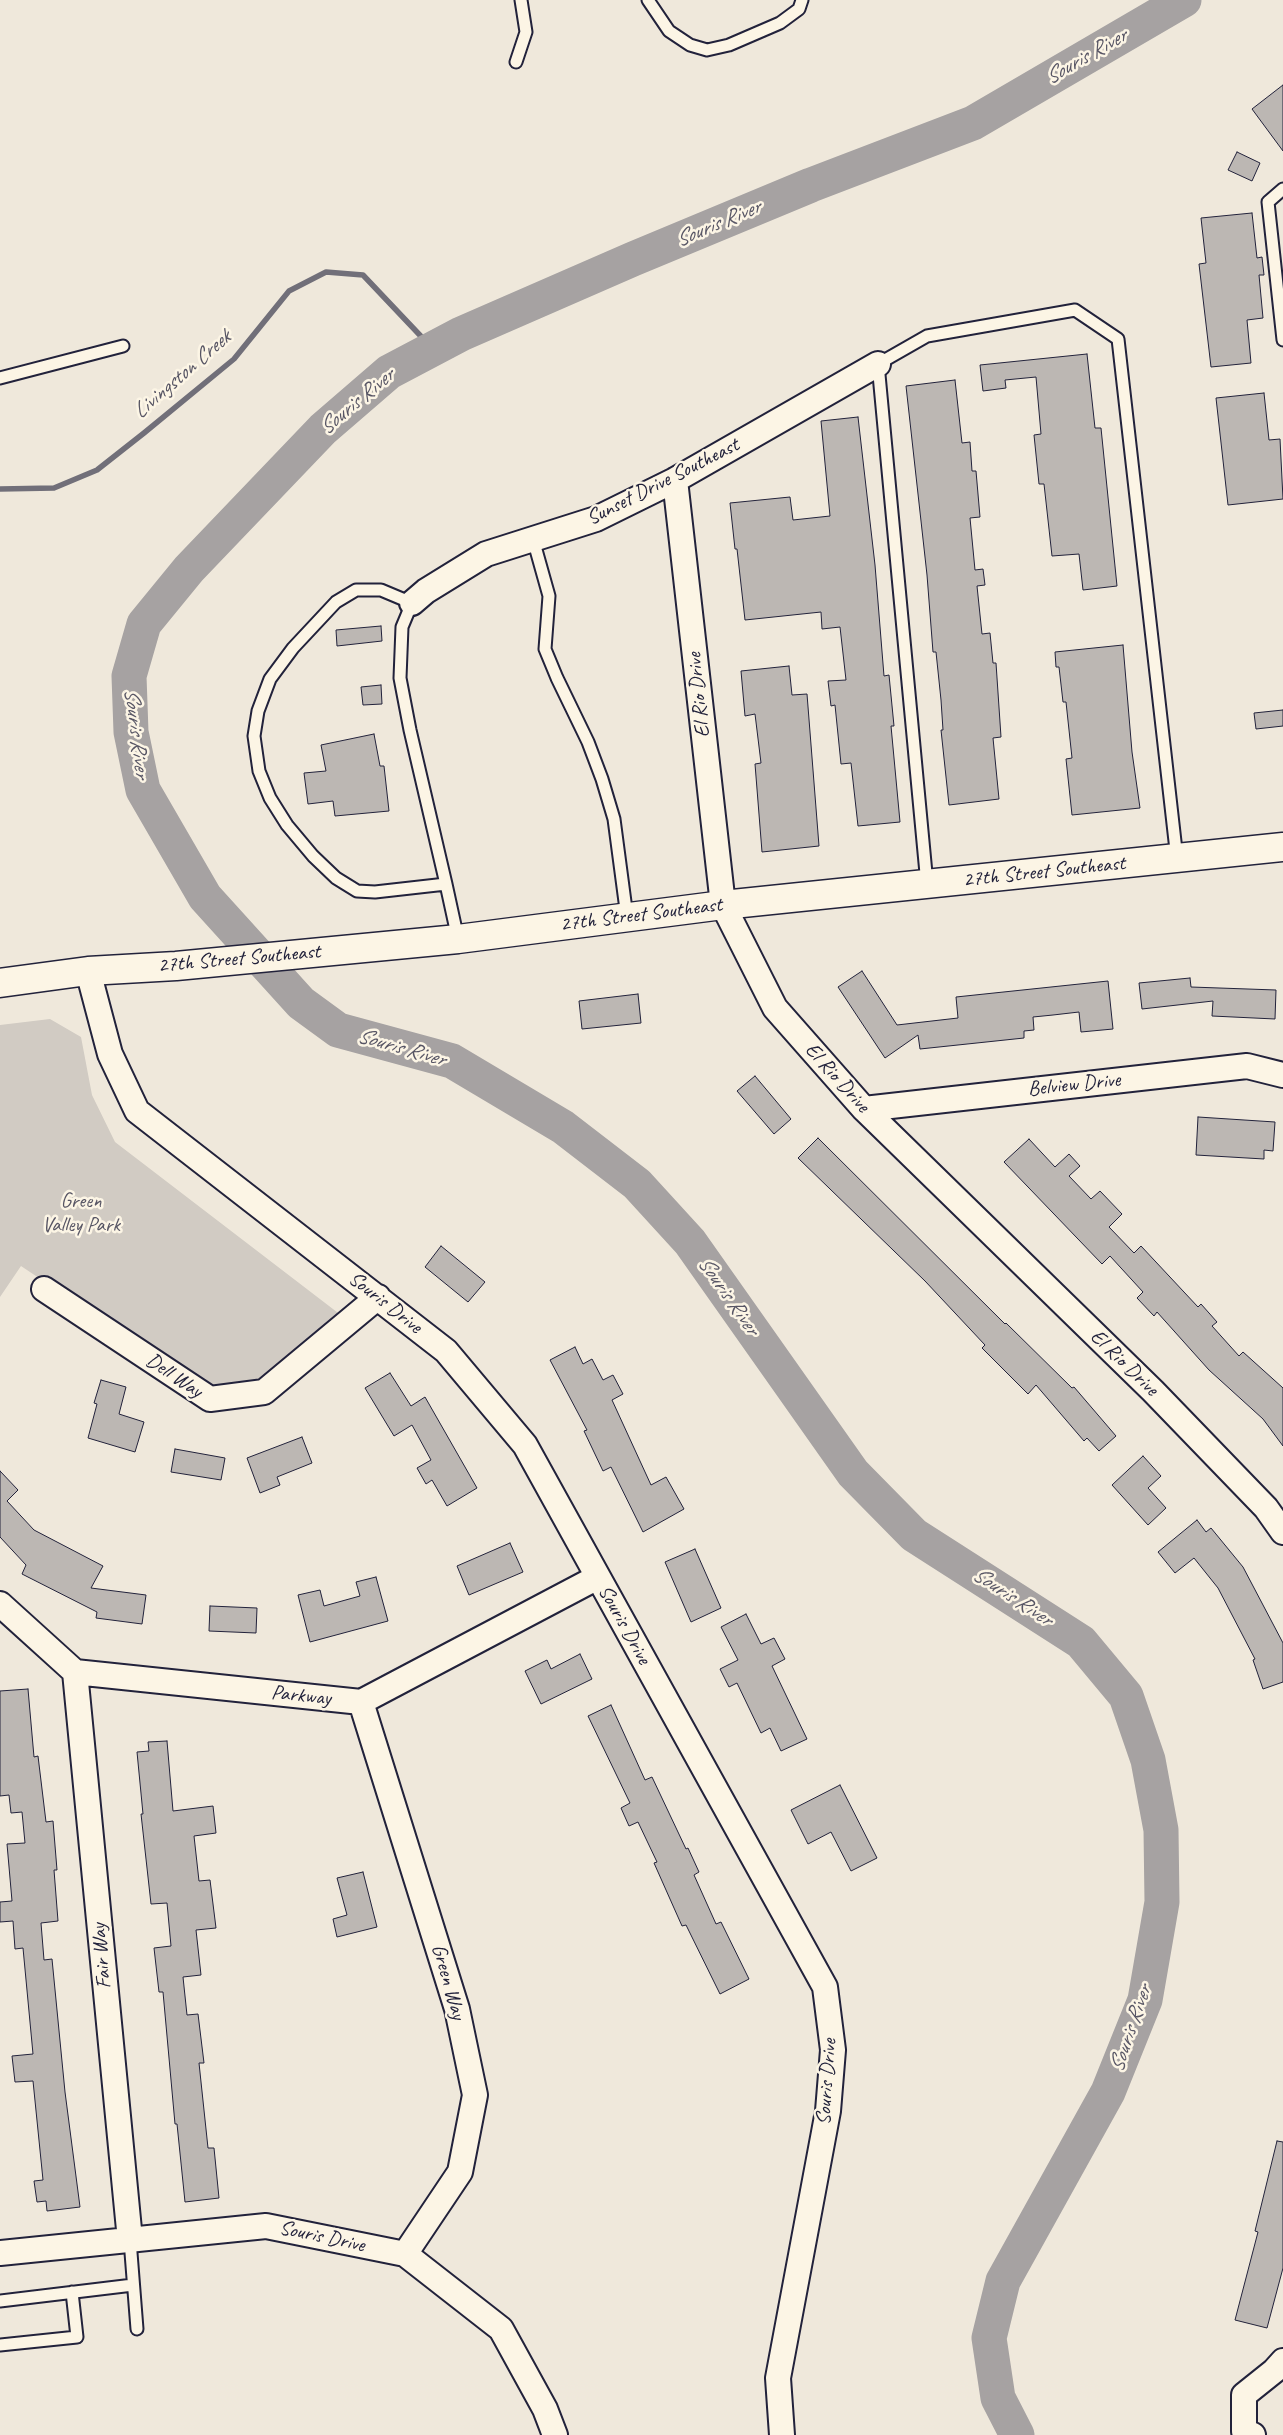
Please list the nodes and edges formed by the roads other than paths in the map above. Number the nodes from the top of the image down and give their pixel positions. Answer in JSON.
{"nodes":[{"id":1,"x":521,"y":0,"type":"edge"},
{"id":2,"x":648,"y":0,"type":"edge"},
{"id":3,"x":802,"y":0,"type":"edge"},
{"id":4,"x":516,"y":62,"type":"dead end"},
{"id":5,"x":1283,"y":189,"type":"edge"},
{"id":6,"x":1283,"y":340,"type":"edge"},
{"id":7,"x":123,"y":346,"type":"dead end"},
{"id":8,"x":878,"y":364,"type":"junction"},
{"id":9,"x":0,"y":378,"type":"edge"},
{"id":10,"x":675,"y":480,"type":"junction"},
{"id":11,"x":533,"y":539,"type":"junction"},
{"id":12,"x":412,"y":603,"type":"junction"},
{"id":13,"x":1283,"y":847,"type":"edge"},
{"id":14,"x":1177,"y":859,"type":"junction"},
{"id":15,"x":446,"y":884,"type":"junction"},
{"id":16,"x":927,"y":884,"type":"junction"},
{"id":17,"x":723,"y":905,"type":"junction"},
{"id":18,"x":627,"y":917,"type":"junction"},
{"id":19,"x":458,"y":939,"type":"junction"},
{"id":20,"x":88,"y":971,"type":"junction"},
{"id":21,"x":0,"y":982,"type":"edge"},
{"id":22,"x":1283,"y":1075,"type":"edge"},
{"id":23,"x":864,"y":1110,"type":"junction"},
{"id":24,"x":44,"y":1289,"type":"dead end"},
{"id":25,"x":378,"y":1297,"type":"junction"},
{"id":26,"x":1283,"y":1532,"type":"edge"},
{"id":27,"x":598,"y":1577,"type":"junction"},
{"id":28,"x":0,"y":1604,"type":"edge"},
{"id":29,"x":75,"y":1672,"type":"junction"},
{"id":30,"x":361,"y":1702,"type":"junction"},
{"id":31,"x":130,"y":2240,"type":"junction"},
{"id":32,"x":0,"y":2253,"type":"edge"},
{"id":33,"x":405,"y":2254,"type":"junction"},
{"id":34,"x":133,"y":2285,"type":"junction"},
{"id":35,"x":72,"y":2292,"type":"junction"},
{"id":36,"x":0,"y":2301,"type":"edge"},
{"id":37,"x":137,"y":2329,"type":"dead end"},
{"id":38,"x":0,"y":2345,"type":"edge"},
{"id":39,"x":1283,"y":2361,"type":"edge"},
{"id":40,"x":555,"y":2435,"type":"edge"},
{"id":41,"x":782,"y":2435,"type":"edge"},
{"id":42,"x":1253,"y":2435,"type":"edge"}],
"edges":[{"from":1,"to":4,"type":"lane"},
{"from":2,"to":3,"type":"lane"},
{"from":5,"to":6,"type":"lane"},
{"from":7,"to":9,"type":"lane"},
{"from":8,"to":10,"type":"street","name":"Sunset Drive Southeast"},
{"from":8,"to":14,"type":"lane"},
{"from":8,"to":16,"type":"lane"},
{"from":10,"to":11,"type":"street","name":"Sunset Drive Southeast"},
{"from":10,"to":17,"type":"street","name":"El Rio Drive"},
{"from":11,"to":12,"type":"street","name":"Sunset Drive Southeast"},
{"from":11,"to":18,"type":"lane"},
{"from":12,"to":15,"type":"lane"},
{"from":12,"to":15,"type":"lane"},
{"from":13,"to":14,"type":"street","name":"27th Street Southeast"},
{"from":14,"to":16,"type":"street","name":"27th Street Southeast"},
{"from":15,"to":19,"type":"lane"},
{"from":16,"to":17,"type":"street","name":"27th Street Southeast"},
{"from":17,"to":18,"type":"street","name":"27th Street Southeast"},
{"from":17,"to":23,"type":"street","name":"El Rio Drive"},
{"from":18,"to":19,"type":"street","name":"27th Street Southeast"},
{"from":19,"to":20,"type":"street","name":"27th Street Southeast"},
{"from":20,"to":21,"type":"street","name":"27th Street Southeast"},
{"from":20,"to":25,"type":"street","name":"Souris Drive"},
{"from":22,"to":23,"type":"street","name":"Belview Drive"},
{"from":23,"to":26,"type":"street","name":"El Rio Drive"},
{"from":24,"to":25,"type":"street","name":"Dell Way"},
{"from":25,"to":27,"type":"street","name":"Souris Drive"},
{"from":27,"to":30,"type":"street","name":"Parkway"},
{"from":27,"to":41,"type":"street","name":"Souris Drive"},
{"from":28,"to":29,"type":"street"},
{"from":29,"to":30,"type":"street","name":"Parkway"},
{"from":29,"to":31,"type":"street","name":"Fair Way"},
{"from":30,"to":33,"type":"street","name":"Green Way"},
{"from":31,"to":32,"type":"street","name":"Souris Drive"},
{"from":31,"to":33,"type":"street","name":"Souris Drive"},
{"from":31,"to":34,"type":"lane"},
{"from":33,"to":40,"type":"street","name":"Souris Drive"},
{"from":34,"to":35,"type":"lane"},
{"from":34,"to":37,"type":"lane"},
{"from":35,"to":36,"type":"lane"},
{"from":35,"to":38,"type":"lane"},
{"from":39,"to":42,"type":"street"}]}
